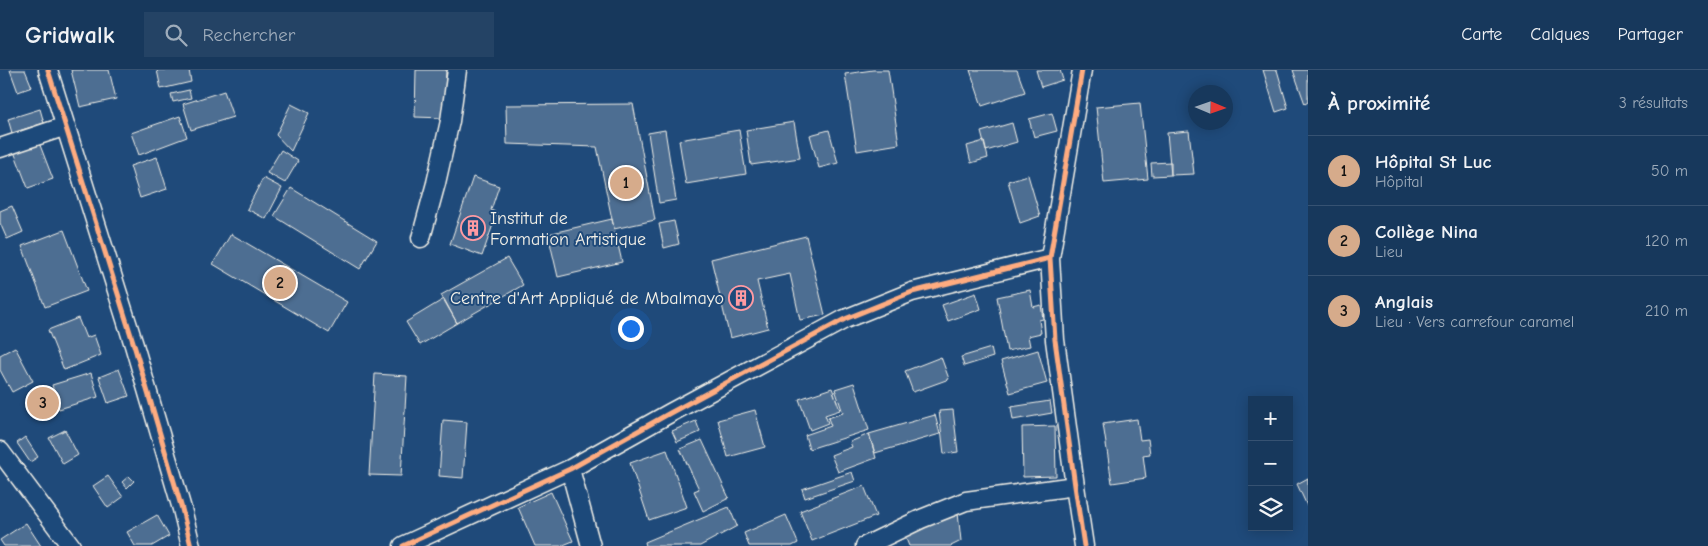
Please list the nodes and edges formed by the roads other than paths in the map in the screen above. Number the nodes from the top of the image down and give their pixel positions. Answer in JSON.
{"nodes":[{"id":1,"x":48,"y":70,"type":"edge"},
{"id":2,"x":457,"y":70,"type":"edge"},
{"id":3,"x":1082,"y":70,"type":"edge"},
{"id":4,"x":66,"y":126,"type":"junction"},
{"id":5,"x":0,"y":148,"type":"edge"},
{"id":6,"x":421,"y":238,"type":"dead end"},
{"id":7,"x":1050,"y":258,"type":"junction"},
{"id":8,"x":0,"y":451,"type":"edge"},
{"id":9,"x":570,"y":469,"type":"junction"},
{"id":10,"x":1074,"y":486,"type":"junction"},
{"id":11,"x":71,"y":546,"type":"edge"},
{"id":12,"x":191,"y":546,"type":"edge"},
{"id":13,"x":403,"y":546,"type":"edge"},
{"id":14,"x":591,"y":546,"type":"edge"},
{"id":15,"x":865,"y":546,"type":"edge"},
{"id":16,"x":1084,"y":546,"type":"edge"}],
"edges":[{"from":1,"to":4,"type":"street"},
{"from":2,"to":6,"type":"street"},
{"from":3,"to":7,"type":"street"},
{"from":4,"to":5,"type":"street"},
{"from":4,"to":12,"type":"street"},
{"from":7,"to":9,"type":"street"},
{"from":7,"to":10,"type":"street"},
{"from":8,"to":11,"type":"street"},
{"from":9,"to":13,"type":"street"},
{"from":9,"to":14,"type":"street"},
{"from":10,"to":15,"type":"street"},
{"from":10,"to":16,"type":"street"}]}
